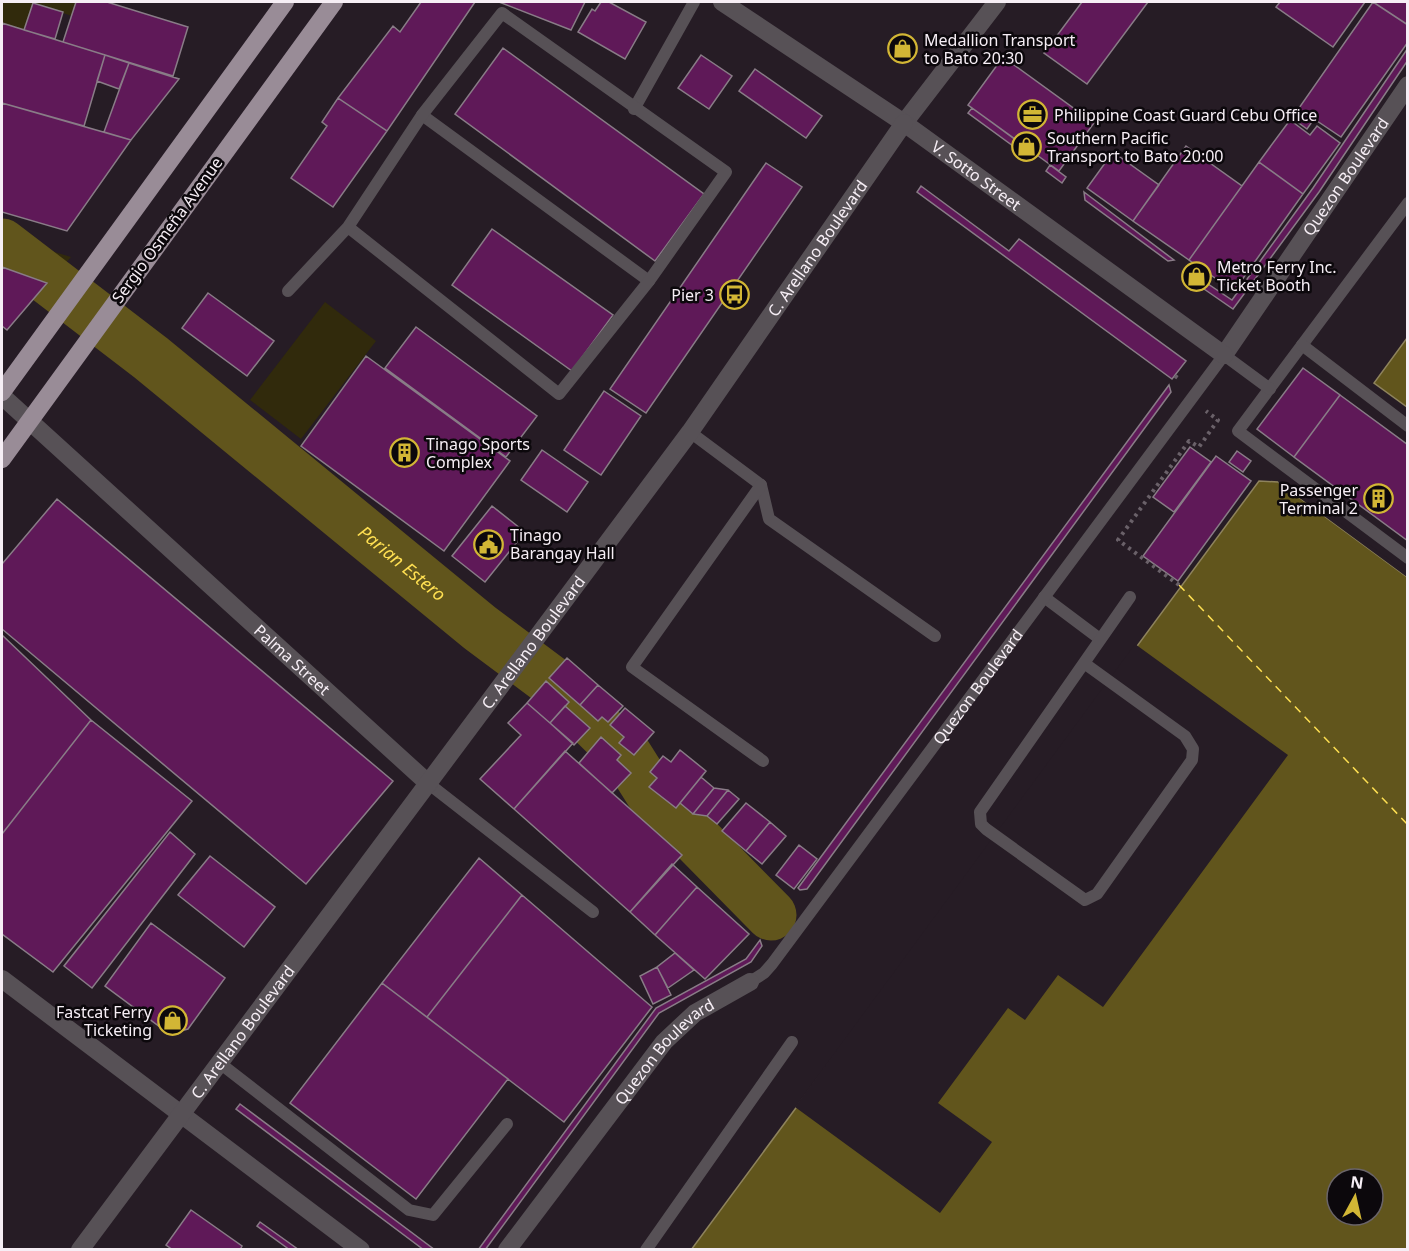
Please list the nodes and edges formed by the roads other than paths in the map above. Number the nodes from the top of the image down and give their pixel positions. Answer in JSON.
{"nodes":[{"id":1,"x":285,"y":2,"type":"edge"},
{"id":2,"x":334,"y":2,"type":"edge"},
{"id":3,"x":693,"y":2,"type":"edge"},
{"id":4,"x":722,"y":2,"type":"edge"},
{"id":5,"x":997,"y":2,"type":"edge"},
{"id":6,"x":1407,"y":85,"type":"edge"},
{"id":7,"x":634,"y":109,"type":"junction"},
{"id":8,"x":422,"y":115,"type":"junction"},
{"id":9,"x":904,"y":123,"type":"junction"},
{"id":10,"x":1407,"y":203,"type":"edge"},
{"id":11,"x":348,"y":227,"type":"junction"},
{"id":12,"x":649,"y":281,"type":"junction"},
{"id":13,"x":288,"y":291,"type":"dead end"},
{"id":14,"x":1302,"y":345,"type":"junction"},
{"id":15,"x":1224,"y":355,"type":"junction"},
{"id":16,"x":1269,"y":389,"type":"junction"},
{"id":17,"x":2,"y":394,"type":"edge"},
{"id":18,"x":28,"y":422,"type":"junction"},
{"id":19,"x":1407,"y":426,"type":"edge"},
{"id":20,"x":690,"y":432,"type":"junction"},
{"id":21,"x":2,"y":459,"type":"edge"},
{"id":22,"x":761,"y":485,"type":"junction"},
{"id":23,"x":1407,"y":558,"type":"edge"},
{"id":24,"x":1044,"y":597,"type":"junction"},
{"id":25,"x":1130,"y":597,"type":"dead end"},
{"id":26,"x":935,"y":636,"type":"dead end"},
{"id":27,"x":1100,"y":639,"type":"junction"},
{"id":28,"x":1084,"y":663,"type":"junction"},
{"id":29,"x":763,"y":761,"type":"dead end"},
{"id":30,"x":429,"y":784,"type":"junction"},
{"id":31,"x":593,"y":912,"type":"dead end"},
{"id":32,"x":2,"y":979,"type":"edge"},
{"id":33,"x":750,"y":982,"type":"joint"},
{"id":34,"x":792,"y":1042,"type":"dead end"},
{"id":35,"x":221,"y":1064,"type":"junction"},
{"id":36,"x":182,"y":1114,"type":"junction"},
{"id":37,"x":507,"y":1124,"type":"dead end"},
{"id":38,"x":80,"y":1250,"type":"edge"},
{"id":39,"x":361,"y":1250,"type":"edge"},
{"id":40,"x":507,"y":1250,"type":"edge"},
{"id":41,"x":646,"y":1250,"type":"edge"}],
"edges":[{"from":1,"to":17,"type":"highway"},
{"from":2,"to":18,"type":"highway","name":"Sergio Osmeña Avenue"},
{"from":3,"to":7,"type":"lane"},
{"from":4,"to":9,"type":"street","name":"V. Sotto Street"},
{"from":5,"to":9,"type":"street","name":"C. Arellano Boulevard"},
{"from":6,"to":15,"type":"street","name":"Quezon Boulevard"},
{"from":7,"to":8,"type":"lane"},
{"from":7,"to":12,"type":"lane"},
{"from":8,"to":11,"type":"lane"},
{"from":8,"to":12,"type":"lane"},
{"from":9,"to":15,"type":"street","name":"V. Sotto Street"},
{"from":9,"to":20,"type":"street","name":"C. Arellano Boulevard"},
{"from":10,"to":14,"type":"lane"},
{"from":11,"to":12,"type":"lane"},
{"from":11,"to":13,"type":"lane"},
{"from":14,"to":16,"type":"lane"},
{"from":14,"to":19,"type":"lane"},
{"from":15,"to":16,"type":"lane"},
{"from":15,"to":24,"type":"lane","name":"Quezon Boulevard"},
{"from":16,"to":23,"type":"lane"},
{"from":17,"to":18,"type":"street","name":"Palma Street"},
{"from":18,"to":21,"type":"highway","name":"Sergio Osmeña Avenue"},
{"from":18,"to":30,"type":"street","name":"Palma Street"},
{"from":20,"to":22,"type":"lane"},
{"from":20,"to":30,"type":"street","name":"C. Arellano Boulevard"},
{"from":22,"to":26,"type":"lane"},
{"from":22,"to":29,"type":"lane"},
{"from":24,"to":27,"type":"lane"},
{"from":24,"to":33,"type":"lane","name":"Quezon Boulevard"},
{"from":25,"to":27,"type":"lane"},
{"from":27,"to":28,"type":"lane"},
{"from":28,"to":28,"type":"lane"},
{"from":30,"to":31,"type":"lane","name":"Palma Street"},
{"from":30,"to":35,"type":"street","name":"C. Arellano Boulevard"},
{"from":32,"to":36,"type":"street"},
{"from":33,"to":40,"type":"street","name":"Quezon Boulevard"},
{"from":34,"to":41,"type":"lane"},
{"from":35,"to":36,"type":"street","name":"C. Arellano Boulevard"},
{"from":35,"to":37,"type":"lane"},
{"from":36,"to":38,"type":"street","name":"C. Arellano Boulevard"},
{"from":36,"to":39,"type":"street"}]}
